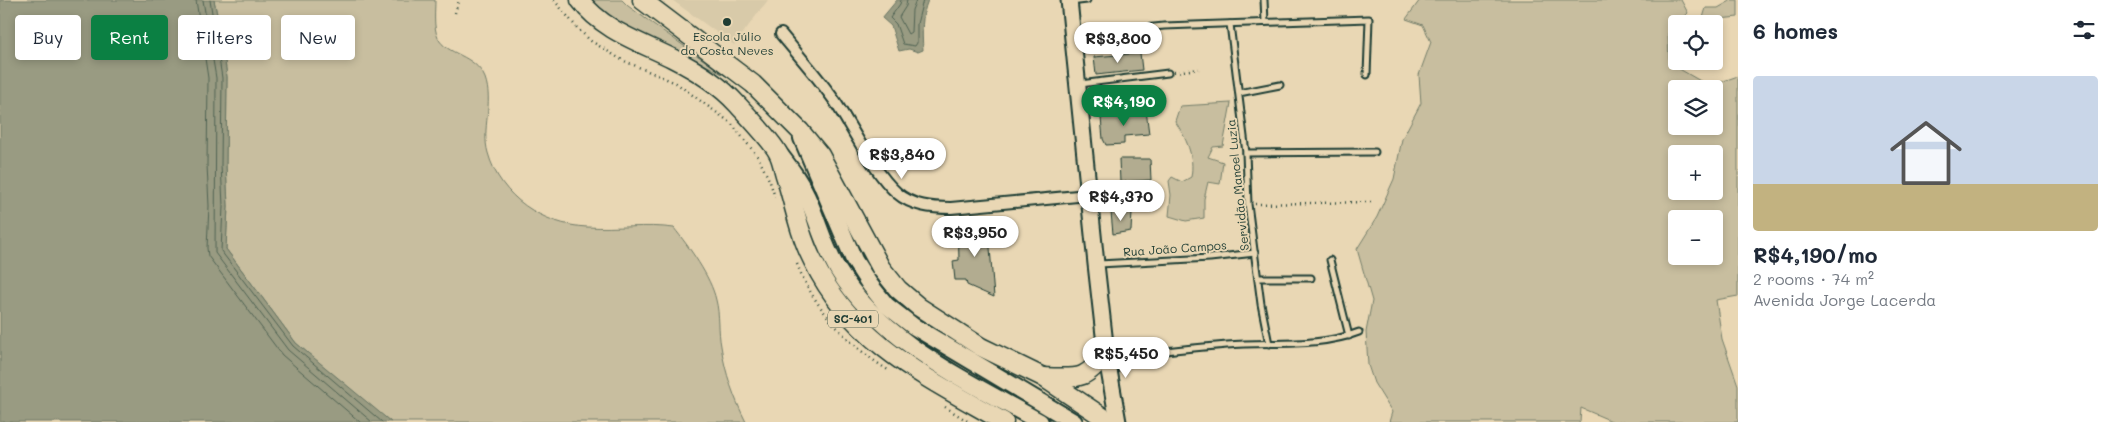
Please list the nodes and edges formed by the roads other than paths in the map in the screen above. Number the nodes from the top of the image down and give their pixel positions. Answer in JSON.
{"nodes":[{"id":1,"x":580,"y":0,"type":"edge"},
{"id":2,"x":642,"y":0,"type":"edge"},
{"id":3,"x":1087,"y":0,"type":"edge"},
{"id":4,"x":1264,"y":0,"type":"edge"},
{"id":5,"x":1069,"y":1,"type":"edge"},
{"id":6,"x":1265,"y":22,"type":"junction"},
{"id":7,"x":1230,"y":24,"type":"junction"},
{"id":8,"x":781,"y":34,"type":"dead end"},
{"id":9,"x":1072,"y":35,"type":"junction"},
{"id":10,"x":1168,"y":73,"type":"road end"},
{"id":11,"x":1367,"y":75,"type":"dead end"},
{"id":12,"x":1077,"y":84,"type":"junction"},
{"id":13,"x":1280,"y":85,"type":"dead end"},
{"id":14,"x":1239,"y":93,"type":"junction"},
{"id":15,"x":800,"y":131,"type":"junction"},
{"id":16,"x":1375,"y":152,"type":"dead end"},
{"id":17,"x":778,"y":153,"type":"junction"},
{"id":18,"x":1246,"y":153,"type":"junction"},
{"id":19,"x":1088,"y":195,"type":"junction"},
{"id":20,"x":1255,"y":253,"type":"junction"},
{"id":21,"x":1330,"y":260,"type":"dead end"},
{"id":22,"x":1096,"y":264,"type":"junction"},
{"id":23,"x":1258,"y":278,"type":"junction"},
{"id":24,"x":1311,"y":278,"type":"dead end"},
{"id":25,"x":1359,"y":332,"type":"dead end"},
{"id":26,"x":1349,"y":336,"type":"junction"},
{"id":27,"x":1269,"y":344,"type":"junction"},
{"id":28,"x":1107,"y":356,"type":"junction"},
{"id":29,"x":1043,"y":377,"type":"junction"},
{"id":30,"x":1115,"y":418,"type":"edge"},
{"id":31,"x":1004,"y":422,"type":"edge"},
{"id":32,"x":1040,"y":422,"type":"edge"},
{"id":33,"x":1074,"y":422,"type":"edge"},
{"id":34,"x":1128,"y":422,"type":"edge"}],
"edges":[{"from":1,"to":17,"type":"highway","number":"SC-401"},
{"from":2,"to":15,"type":"highway"},
{"from":3,"to":5,"type":"lane"},
{"from":4,"to":6,"type":"lane"},
{"from":5,"to":9,"type":"main road"},
{"from":6,"to":7,"type":"lane"},
{"from":6,"to":11,"type":"lane"},
{"from":7,"to":9,"type":"lane"},
{"from":7,"to":14,"type":"lane","name":"Servidão Manoel Luzia"},
{"from":8,"to":19,"type":"street"},
{"from":9,"to":12,"type":"main road"},
{"from":10,"to":12,"type":"lane"},
{"from":12,"to":19,"type":"main road"},
{"from":13,"to":14,"type":"lane"},
{"from":14,"to":18,"type":"lane","name":"Servidão Manoel Luzia"},
{"from":15,"to":29,"type":"highway"},
{"from":15,"to":33,"type":"main road"},
{"from":16,"to":18,"type":"lane"},
{"from":17,"to":31,"type":"highway","number":"SC-401"},
{"from":17,"to":32,"type":"main road"},
{"from":18,"to":20,"type":"lane","name":"Servidão Manoel Luzia"},
{"from":19,"to":22,"type":"main road"},
{"from":20,"to":22,"type":"lane","name":"Rua João Campos"},
{"from":20,"to":23,"type":"lane","name":"Servidão Manoel Luzia"},
{"from":21,"to":26,"type":"lane"},
{"from":22,"to":28,"type":"main road"},
{"from":23,"to":24,"type":"lane"},
{"from":23,"to":27,"type":"lane","name":"Servidão Manoel Luzia"},
{"from":25,"to":26,"type":"lane"},
{"from":26,"to":27,"type":"lane"},
{"from":27,"to":28,"type":"lane"},
{"from":28,"to":29,"type":"highway"},
{"from":28,"to":30,"type":"main road"},
{"from":29,"to":30,"type":"highway"},
{"from":30,"to":34,"type":"main road"}]}
